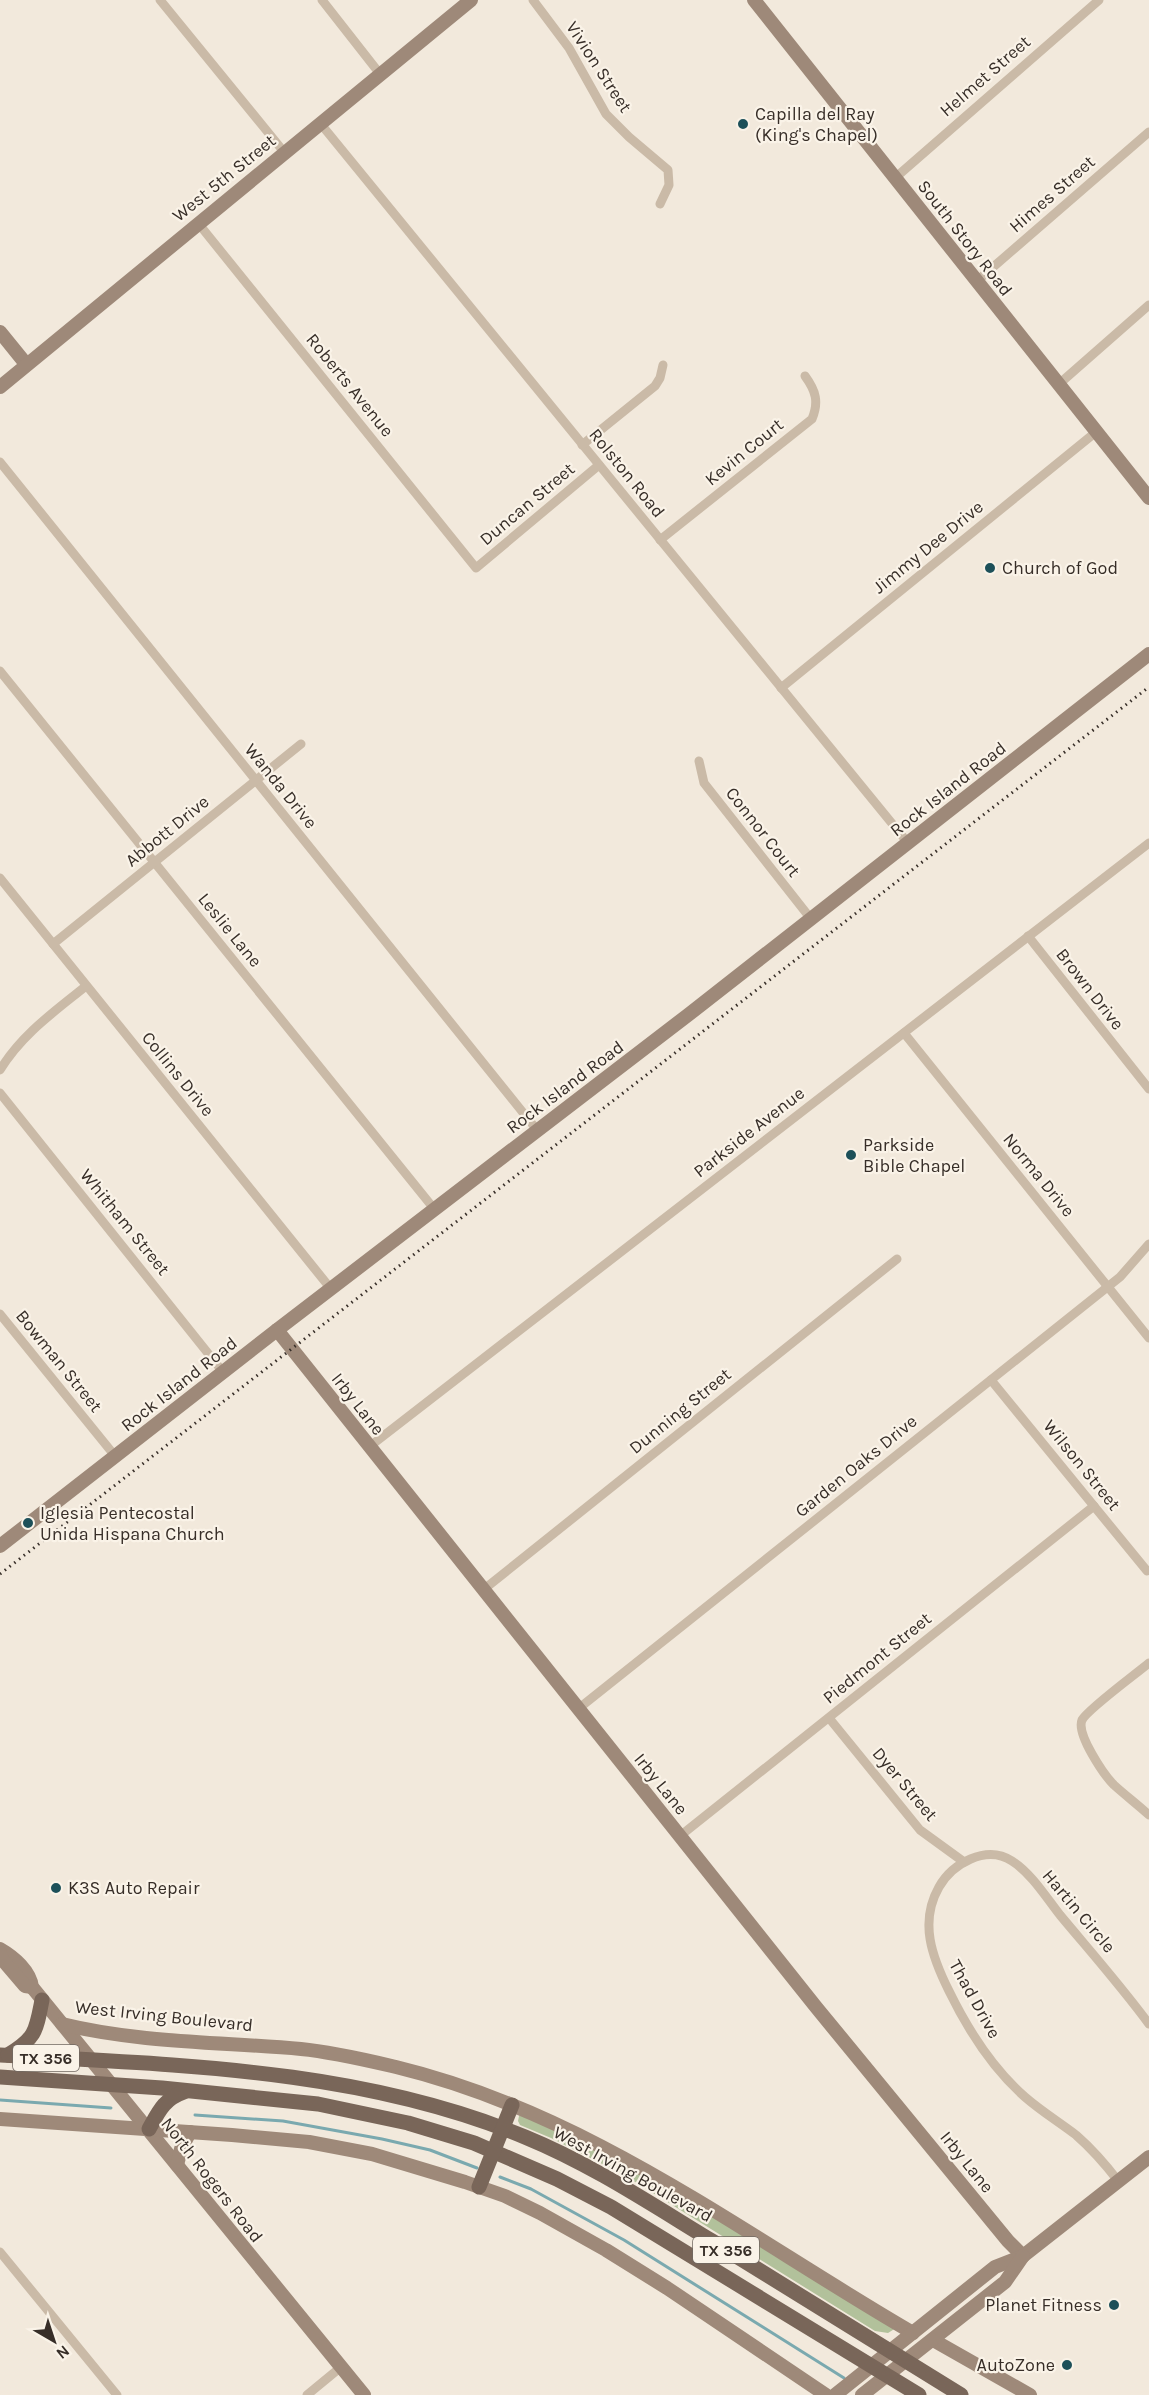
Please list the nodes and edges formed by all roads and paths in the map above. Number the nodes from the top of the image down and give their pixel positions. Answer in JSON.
{"nodes":[{"id":1,"x":160,"y":0,"type":"edge"},
{"id":2,"x":321,"y":0,"type":"edge"},
{"id":3,"x":471,"y":0,"type":"edge"},
{"id":4,"x":533,"y":0,"type":"edge"},
{"id":5,"x":754,"y":0,"type":"edge"},
{"id":6,"x":1098,"y":0,"type":"edge"},
{"id":7,"x":380,"y":74,"type":"junction"},
{"id":8,"x":320,"y":123,"type":"junction"},
{"id":9,"x":1149,"y":132,"type":"edge"},
{"id":10,"x":284,"y":152,"type":"junction"},
{"id":11,"x":895,"y":178,"type":"junction"},
{"id":12,"x":660,"y":204,"type":"dead end"},
{"id":13,"x":198,"y":223,"type":"junction"},
{"id":14,"x":977,"y":281,"type":"junction"},
{"id":15,"x":1149,"y":305,"type":"edge"},
{"id":16,"x":0,"y":332,"type":"edge"},
{"id":17,"x":26,"y":364,"type":"junction"},
{"id":18,"x":663,"y":365,"type":"dead end"},
{"id":19,"x":805,"y":376,"type":"dead end"},
{"id":20,"x":1059,"y":384,"type":"junction"},
{"id":21,"x":0,"y":387,"type":"edge"},
{"id":22,"x":1096,"y":432,"type":"junction"},
{"id":23,"x":582,"y":445,"type":"junction"},
{"id":24,"x":0,"y":462,"type":"edge"},
{"id":25,"x":599,"y":465,"type":"junction"},
{"id":26,"x":1149,"y":498,"type":"edge"},
{"id":27,"x":660,"y":540,"type":"junction"},
{"id":28,"x":476,"y":568,"type":"joint"},
{"id":29,"x":1149,"y":654,"type":"edge"},
{"id":30,"x":0,"y":671,"type":"edge"},
{"id":31,"x":781,"y":688,"type":"junction"},
{"id":32,"x":301,"y":744,"type":"dead end"},
{"id":33,"x":699,"y":761,"type":"dead end"},
{"id":34,"x":255,"y":781,"type":"junction"},
{"id":35,"x":908,"y":843,"type":"junction"},
{"id":36,"x":1149,"y":843,"type":"edge"},
{"id":37,"x":154,"y":862,"type":"junction"},
{"id":38,"x":0,"y":878,"type":"edge"},
{"id":39,"x":811,"y":919,"type":"junction"},
{"id":40,"x":1028,"y":936,"type":"junction"},
{"id":41,"x":52,"y":944,"type":"junction"},
{"id":42,"x":86,"y":986,"type":"junction"},
{"id":43,"x":904,"y":1033,"type":"junction"},
{"id":44,"x":0,"y":1070,"type":"edge"},
{"id":45,"x":1149,"y":1089,"type":"edge"},
{"id":46,"x":0,"y":1093,"type":"edge"},
{"id":47,"x":537,"y":1130,"type":"junction"},
{"id":48,"x":435,"y":1210,"type":"junction"},
{"id":49,"x":1149,"y":1244,"type":"edge"},
{"id":50,"x":897,"y":1259,"type":"dead end"},
{"id":51,"x":1108,"y":1287,"type":"junction"},
{"id":52,"x":331,"y":1289,"type":"junction"},
{"id":53,"x":0,"y":1314,"type":"edge"},
{"id":54,"x":277,"y":1330,"type":"junction"},
{"id":55,"x":1149,"y":1338,"type":"edge"},
{"id":56,"x":223,"y":1372,"type":"junction"},
{"id":57,"x":991,"y":1380,"type":"junction"},
{"id":58,"x":369,"y":1447,"type":"junction"},
{"id":59,"x":115,"y":1456,"type":"junction"},
{"id":60,"x":1094,"y":1506,"type":"junction"},
{"id":61,"x":2,"y":1540,"type":"edge"},
{"id":62,"x":1147,"y":1571,"type":"dead end"},
{"id":63,"x":483,"y":1590,"type":"junction"},
{"id":64,"x":1149,"y":1663,"type":"edge"},
{"id":65,"x":578,"y":1709,"type":"junction"},
{"id":66,"x":829,"y":1718,"type":"junction"},
{"id":67,"x":1149,"y":1815,"type":"edge"},
{"id":68,"x":680,"y":1836,"type":"junction"},
{"id":69,"x":964,"y":1862,"type":"junction"},
{"id":70,"x":0,"y":1950,"type":"edge"},
{"id":71,"x":37,"y":1994,"type":"junction"},
{"id":72,"x":62,"y":2024,"type":"junction"},
{"id":73,"x":1149,"y":2024,"type":"edge"},
{"id":74,"x":4,"y":2055,"type":"edge"},
{"id":75,"x":91,"y":2060,"type":"junction"},
{"id":76,"x":0,"y":2077,"type":"edge"},
{"id":77,"x":111,"y":2084,"type":"junction"},
{"id":78,"x":185,"y":2091,"type":"junction"},
{"id":79,"x":512,"y":2104,"type":"junction"},
{"id":80,"x":0,"y":2119,"type":"edge"},
{"id":81,"x":149,"y":2129,"type":"junction"},
{"id":82,"x":502,"y":2129,"type":"junction"},
{"id":83,"x":190,"y":2132,"type":"junction"},
{"id":84,"x":494,"y":2151,"type":"junction"},
{"id":85,"x":1149,"y":2157,"type":"edge"},
{"id":86,"x":177,"y":2165,"type":"junction"},
{"id":87,"x":1119,"y":2182,"type":"junction"},
{"id":88,"x":479,"y":2187,"type":"junction"},
{"id":89,"x":0,"y":2252,"type":"edge"},
{"id":90,"x":1023,"y":2256,"type":"junction"},
{"id":91,"x":913,"y":2333,"type":"junction"},
{"id":92,"x":933,"y":2340,"type":"junction"},
{"id":93,"x":891,"y":2351,"type":"junction"},
{"id":94,"x":906,"y":2361,"type":"junction"},
{"id":95,"x":341,"y":2367,"type":"junction"},
{"id":96,"x":871,"y":2367,"type":"junction"},
{"id":97,"x":887,"y":2376,"type":"junction"},
{"id":98,"x":117,"y":2395,"type":"edge"},
{"id":99,"x":307,"y":2395,"type":"edge"},
{"id":100,"x":364,"y":2395,"type":"edge"},
{"id":101,"x":826,"y":2395,"type":"edge"},
{"id":102,"x":835,"y":2395,"type":"edge"},
{"id":103,"x":862,"y":2395,"type":"edge"},
{"id":104,"x":919,"y":2395,"type":"edge"},
{"id":105,"x":961,"y":2395,"type":"edge"},
{"id":106,"x":1030,"y":2395,"type":"edge"}],
"edges":[{"from":1,"to":10,"type":"street"},
{"from":2,"to":7,"type":"street"},
{"from":3,"to":7,"type":"street","name":"West 5th Street"},
{"from":4,"to":12,"type":"street","name":"Vivion Street"},
{"from":5,"to":11,"type":"street","name":"South Story Road"},
{"from":6,"to":11,"type":"street","name":"Helmet Street"},
{"from":7,"to":8,"type":"street","name":"West 5th Street"},
{"from":8,"to":10,"type":"street","name":"West 5th Street"},
{"from":8,"to":23,"type":"street","name":"Rolston Road"},
{"from":9,"to":14,"type":"street","name":"Himes Street"},
{"from":10,"to":13,"type":"street","name":"West 5th Street"},
{"from":11,"to":14,"type":"street","name":"South Story Road"},
{"from":13,"to":17,"type":"street","name":"West 5th Street"},
{"from":13,"to":28,"type":"street","name":"Roberts Avenue"},
{"from":14,"to":20,"type":"street","name":"South Story Road"},
{"from":15,"to":20,"type":"street"},
{"from":16,"to":17,"type":"street"},
{"from":17,"to":21,"type":"street","name":"West 5th Street"},
{"from":18,"to":23,"type":"street"},
{"from":19,"to":27,"type":"street","name":"Kevin Court"},
{"from":20,"to":22,"type":"street","name":"South Story Road"},
{"from":22,"to":26,"type":"street","name":"South Story Road"},
{"from":22,"to":31,"type":"street","name":"Jimmy Dee Drive"},
{"from":23,"to":25,"type":"street","name":"Rolston Road"},
{"from":24,"to":34,"type":"street","name":"Wanda Drive"},
{"from":25,"to":27,"type":"street","name":"Rolston Road"},
{"from":25,"to":28,"type":"street","name":"Duncan Street"},
{"from":27,"to":31,"type":"street","name":"Rolston Road"},
{"from":29,"to":35,"type":"street","name":"Rock Island Road"},
{"from":30,"to":37,"type":"street","name":"Leslie Lane"},
{"from":31,"to":35,"type":"street","name":"Rolston Road"},
{"from":32,"to":34,"type":"street","name":"Abbott Drive"},
{"from":33,"to":39,"type":"street","name":"Connor Court"},
{"from":34,"to":37,"type":"street","name":"Abbott Drive"},
{"from":34,"to":47,"type":"street","name":"Wanda Drive"},
{"from":35,"to":39,"type":"street","name":"Rock Island Road"},
{"from":36,"to":40,"type":"street","name":"Parkside Avenue"},
{"from":37,"to":41,"type":"street","name":"Abbott Drive"},
{"from":37,"to":48,"type":"street","name":"Leslie Lane"},
{"from":38,"to":41,"type":"street","name":"Collins Drive"},
{"from":39,"to":47,"type":"street","name":"Rock Island Road"},
{"from":40,"to":43,"type":"street","name":"Parkside Avenue"},
{"from":40,"to":45,"type":"street","name":"Brown Drive"},
{"from":41,"to":42,"type":"street","name":"Collins Drive"},
{"from":42,"to":44,"type":"street"},
{"from":42,"to":52,"type":"street","name":"Collins Drive"},
{"from":43,"to":51,"type":"street","name":"Norma Drive"},
{"from":43,"to":58,"type":"street","name":"Parkside Avenue"},
{"from":46,"to":56,"type":"street","name":"Whitham Street"},
{"from":47,"to":48,"type":"street","name":"Rock Island Road"},
{"from":48,"to":52,"type":"street","name":"Rock Island Road"},
{"from":49,"to":51,"type":"street","name":"Garden Oaks Drive"},
{"from":50,"to":63,"type":"street","name":"Dunning Street"},
{"from":51,"to":55,"type":"street","name":"Norma Drive"},
{"from":51,"to":57,"type":"street","name":"Garden Oaks Drive"},
{"from":52,"to":54,"type":"street","name":"Rock Island Road"},
{"from":53,"to":59,"type":"street","name":"Bowman Street"},
{"from":54,"to":56,"type":"street","name":"Rock Island Road"},
{"from":54,"to":58,"type":"street","name":"Irby Lane"},
{"from":56,"to":59,"type":"street","name":"Rock Island Road"},
{"from":57,"to":60,"type":"street","name":"Wilson Street"},
{"from":57,"to":65,"type":"street","name":"Garden Oaks Drive"},
{"from":58,"to":63,"type":"street","name":"Irby Lane"},
{"from":59,"to":61,"type":"street","name":"Rock Island Road"},
{"from":60,"to":62,"type":"street","name":"Wilson Street"},
{"from":60,"to":66,"type":"street","name":"Piedmont Street"},
{"from":63,"to":65,"type":"street","name":"Irby Lane"},
{"from":64,"to":67,"type":"street"},
{"from":65,"to":68,"type":"street","name":"Irby Lane"},
{"from":66,"to":68,"type":"street","name":"Piedmont Street"},
{"from":66,"to":69,"type":"street","name":"Dyer Street"},
{"from":68,"to":90,"type":"street","name":"Irby Lane"},
{"from":69,"to":73,"type":"street","name":"Hartin Circle"},
{"from":69,"to":87,"type":"street","name":"Thad Drive"},
{"from":70,"to":71,"type":"street","name":"North Rogers Road"},
{"from":71,"to":72,"type":"street","name":"North Rogers Road"},
{"from":71,"to":74,"type":"main road"},
{"from":72,"to":75,"type":"street","name":"North Rogers Road"},
{"from":72,"to":79,"type":"street","name":"West Irving Boulevard"},
{"from":74,"to":75,"type":"main road","name":"West Irving Boulevard","number":"TX 356"},
{"from":75,"to":77,"type":"street","name":"North Rogers Road"},
{"from":75,"to":82,"type":"main road","name":"West Irving Boulevard","number":"TX 356"},
{"from":76,"to":77,"type":"main road","number":"TX 356"},
{"from":77,"to":78,"type":"main road","number":"TX 356"},
{"from":77,"to":81,"type":"street","name":"North Rogers Road"},
{"from":78,"to":81,"type":"main road"},
{"from":78,"to":84,"type":"main road","number":"TX 356"},
{"from":79,"to":82,"type":"main road"},
{"from":79,"to":91,"type":"street","name":"West Irving Boulevard"},
{"from":80,"to":81,"type":"street"},
{"from":81,"to":83,"type":"street"},
{"from":81,"to":86,"type":"street","name":"North Rogers Road"},
{"from":82,"to":84,"type":"main road"},
{"from":82,"to":93,"type":"main road","name":"West Irving Boulevard","number":"TX 356"},
{"from":83,"to":86,"type":"street"},
{"from":83,"to":88,"type":"street"},
{"from":84,"to":88,"type":"main road"},
{"from":84,"to":96,"type":"main road","number":"TX 356"},
{"from":85,"to":87,"type":"street"},
{"from":86,"to":95,"type":"street","name":"North Rogers Road"},
{"from":87,"to":90,"type":"street"},
{"from":88,"to":101,"type":"street"},
{"from":89,"to":98,"type":"street"},
{"from":90,"to":91,"type":"street"},
{"from":90,"to":92,"type":"street"},
{"from":91,"to":93,"type":"street"},
{"from":92,"to":94,"type":"street"},
{"from":92,"to":106,"type":"street"},
{"from":93,"to":94,"type":"main road","name":"West Irving Boulevard","number":"TX 356"},
{"from":93,"to":96,"type":"street"},
{"from":94,"to":97,"type":"street"},
{"from":94,"to":105,"type":"main road","name":"West Irving Boulevard","number":"TX 356"},
{"from":95,"to":99,"type":"street"},
{"from":95,"to":100,"type":"street","name":"North Rogers Road"},
{"from":96,"to":97,"type":"main road","number":"TX 356"},
{"from":96,"to":102,"type":"street"},
{"from":97,"to":103,"type":"street"},
{"from":97,"to":104,"type":"main road","number":"TX 356"}]}
